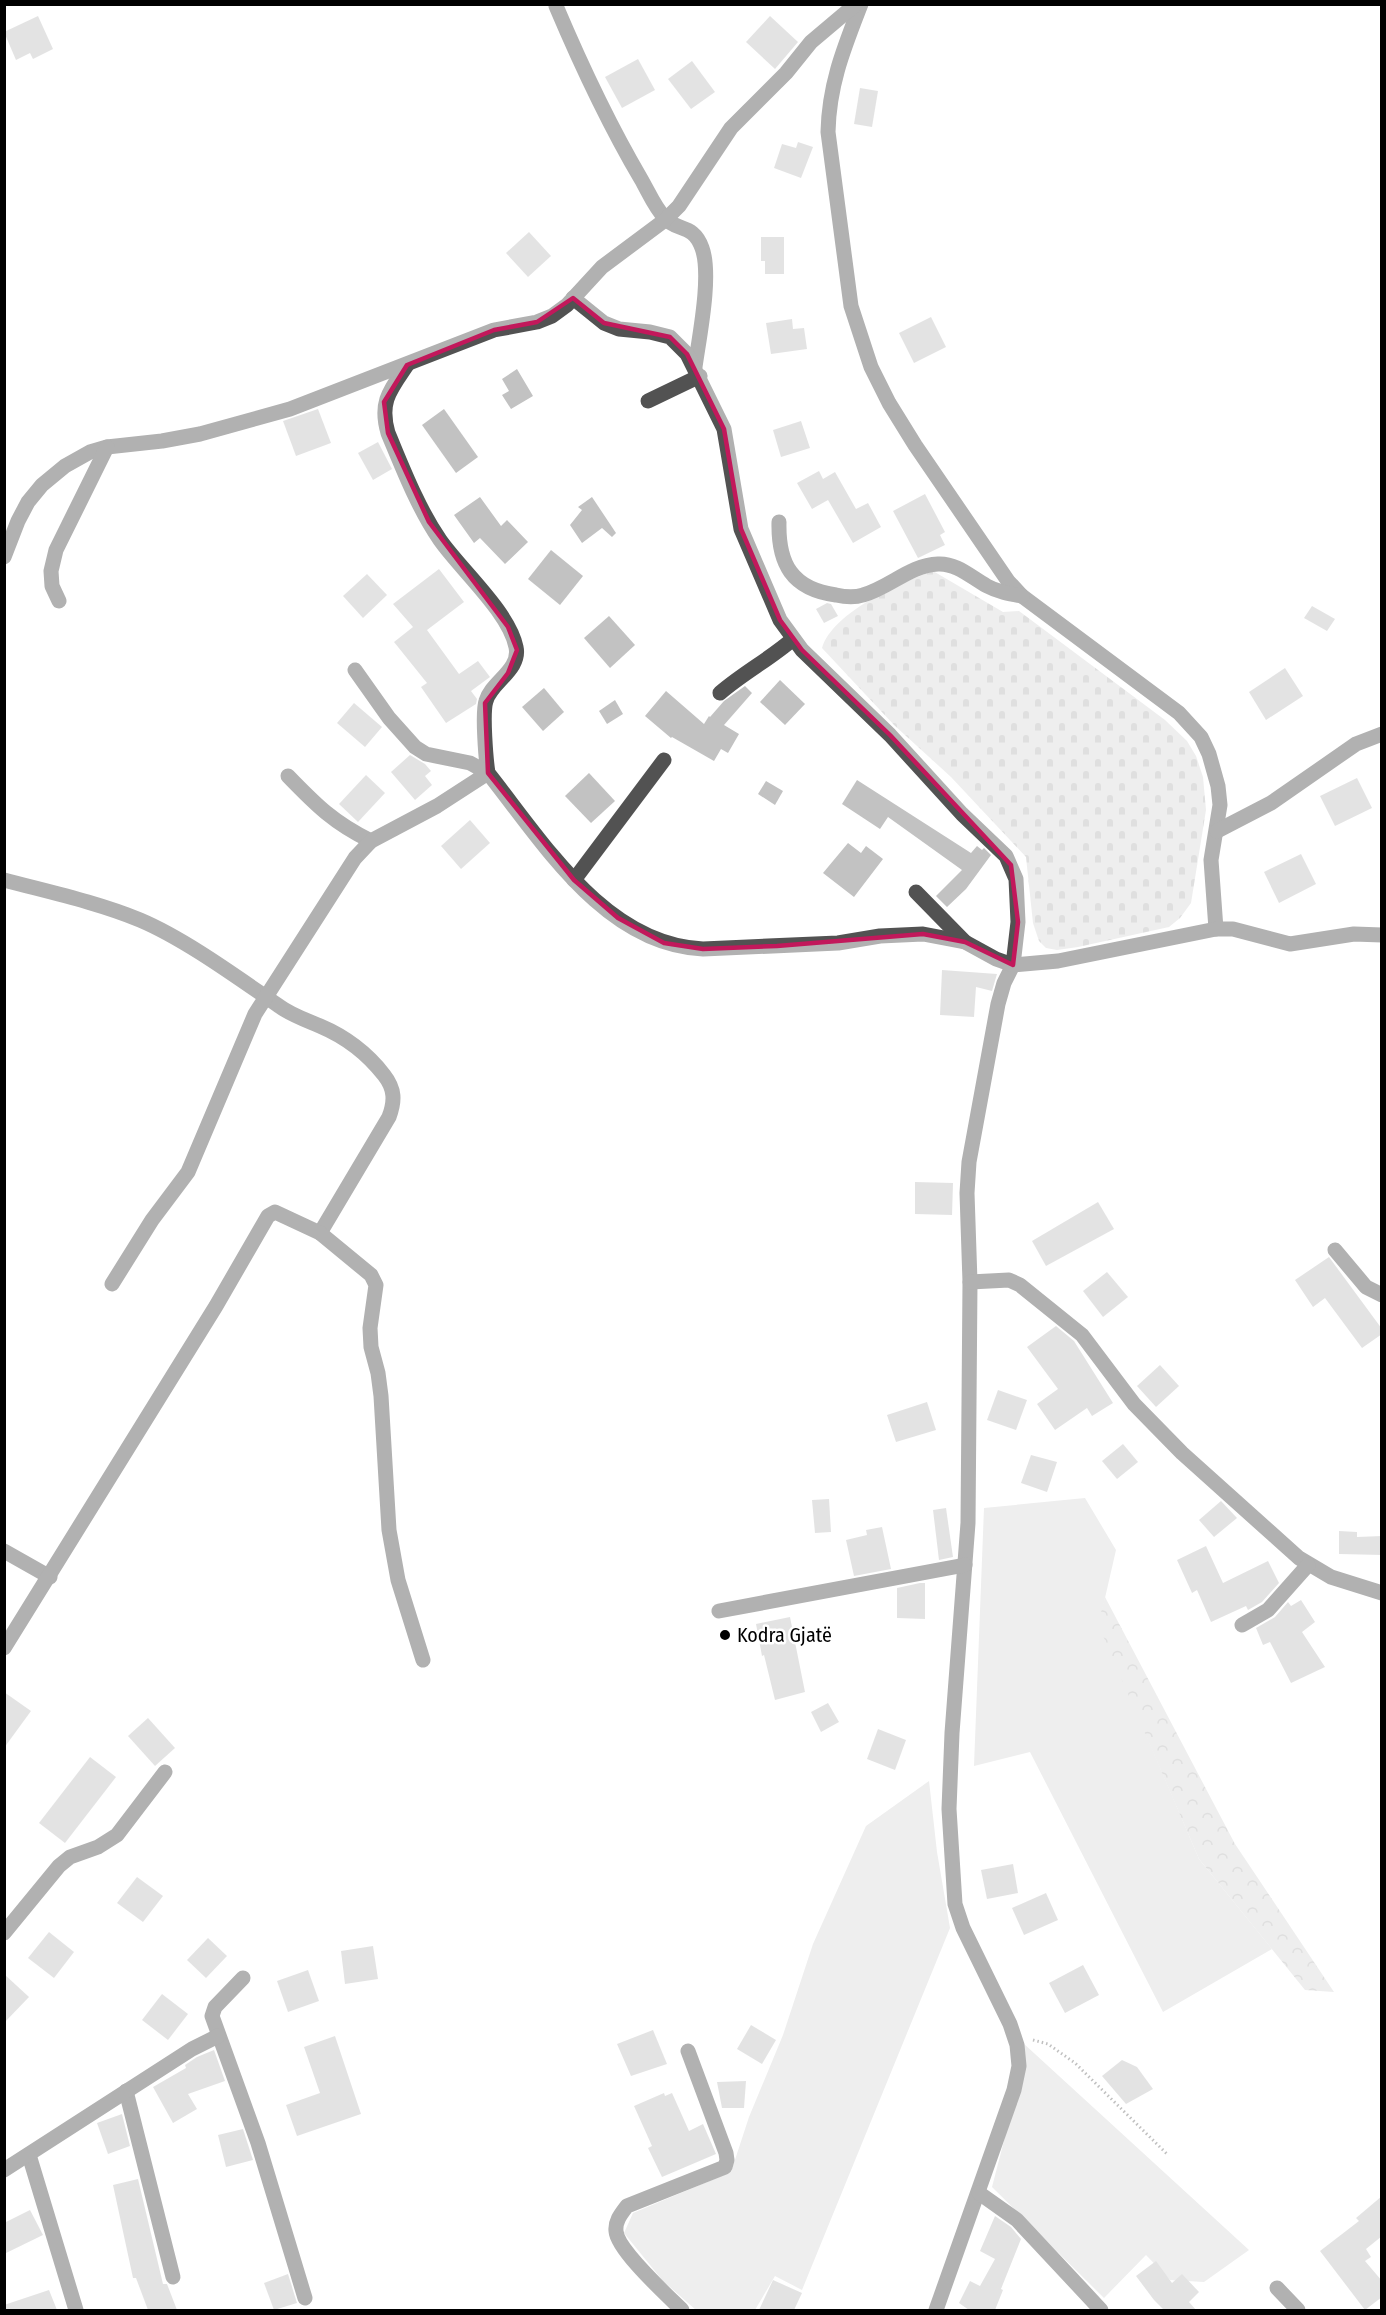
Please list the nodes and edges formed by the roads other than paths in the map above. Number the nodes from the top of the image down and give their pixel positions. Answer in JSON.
{"nodes":[{"id":1,"x":856,"y":4,"type":"edge"},
{"id":2,"x":861,"y":4,"type":"edge"},
{"id":3,"x":556,"y":6,"type":"edge"},
{"id":4,"x":665,"y":220,"type":"junction"},
{"id":5,"x":573,"y":298,"type":"junction"},
{"id":6,"x":407,"y":365,"type":"junction"},
{"id":7,"x":697,"y":371,"type":"junction"},
{"id":8,"x":648,"y":401,"type":"dead end"},
{"id":9,"x":106,"y":447,"type":"junction"},
{"id":10,"x":779,"y":522,"type":"dead end"},
{"id":11,"x":4,"y":557,"type":"edge"},
{"id":12,"x":1022,"y":597,"type":"junction"},
{"id":13,"x":59,"y":601,"type":"dead end"},
{"id":14,"x":794,"y":639,"type":"junction"},
{"id":15,"x":355,"y":670,"type":"dead end"},
{"id":16,"x":720,"y":693,"type":"dead end"},
{"id":17,"x":1382,"y":734,"type":"edge"},
{"id":18,"x":664,"y":760,"type":"dead end"},
{"id":19,"x":488,"y":774,"type":"junction"},
{"id":20,"x":288,"y":776,"type":"dead end"},
{"id":21,"x":1217,"y":831,"type":"junction"},
{"id":22,"x":371,"y":841,"type":"junction"},
{"id":23,"x":4,"y":879,"type":"edge"},
{"id":24,"x":574,"y":880,"type":"junction"},
{"id":25,"x":916,"y":892,"type":"dead end"},
{"id":26,"x":1216,"y":928,"type":"junction"},
{"id":27,"x":1382,"y":935,"type":"edge"},
{"id":28,"x":965,"y":942,"type":"junction"},
{"id":29,"x":1013,"y":965,"type":"junction"},
{"id":30,"x":265,"y":996,"type":"junction"},
{"id":31,"x":320,"y":1233,"type":"junction"},
{"id":32,"x":1335,"y":1250,"type":"dead end"},
{"id":33,"x":970,"y":1282,"type":"junction"},
{"id":34,"x":112,"y":1284,"type":"dead end"},
{"id":35,"x":1382,"y":1294,"type":"edge"},
{"id":36,"x":4,"y":1551,"type":"edge"},
{"id":37,"x":965,"y":1565,"type":"junction"},
{"id":38,"x":1308,"y":1565,"type":"junction"},
{"id":39,"x":50,"y":1577,"type":"junction"},
{"id":40,"x":1382,"y":1593,"type":"edge"},
{"id":41,"x":719,"y":1611,"type":"dead end"},
{"id":42,"x":1242,"y":1625,"type":"dead end"},
{"id":43,"x":4,"y":1648,"type":"edge"},
{"id":44,"x":423,"y":1660,"type":"dead end"},
{"id":45,"x":165,"y":1772,"type":"dead end"},
{"id":46,"x":4,"y":1933,"type":"edge"},
{"id":47,"x":243,"y":1978,"type":"dead end"},
{"id":48,"x":218,"y":2036,"type":"junction"},
{"id":49,"x":688,"y":2051,"type":"dead end"},
{"id":50,"x":126,"y":2091,"type":"junction"},
{"id":51,"x":29,"y":2155,"type":"junction"},
{"id":52,"x":4,"y":2170,"type":"edge"},
{"id":53,"x":979,"y":2193,"type":"junction"},
{"id":54,"x":173,"y":2277,"type":"dead end"},
{"id":55,"x":1277,"y":2288,"type":"dead end"},
{"id":56,"x":305,"y":2298,"type":"dead end"},
{"id":57,"x":76,"y":2310,"type":"edge"},
{"id":58,"x":682,"y":2310,"type":"edge"},
{"id":59,"x":936,"y":2310,"type":"edge"},
{"id":60,"x":1101,"y":2310,"type":"edge"},
{"id":61,"x":1298,"y":2310,"type":"edge"}],
"edges":[{"from":1,"to":4,"type":"street"},
{"from":2,"to":12,"type":"street"},
{"from":3,"to":4,"type":"street"},
{"from":4,"to":5,"type":"street"},
{"from":4,"to":7,"type":"street"},
{"from":5,"to":6,"type":"street"},
{"from":5,"to":7,"type":"street"},
{"from":6,"to":9,"type":"street"},
{"from":6,"to":19,"type":"street"},
{"from":7,"to":8,"type":"street"},
{"from":7,"to":14,"type":"street"},
{"from":9,"to":11,"type":"street"},
{"from":9,"to":13,"type":"street"},
{"from":10,"to":12,"type":"street"},
{"from":12,"to":21,"type":"street"},
{"from":14,"to":16,"type":"street"},
{"from":14,"to":29,"type":"street"},
{"from":15,"to":19,"type":"street"},
{"from":17,"to":21,"type":"street"},
{"from":18,"to":24,"type":"street"},
{"from":19,"to":22,"type":"street"},
{"from":19,"to":24,"type":"street"},
{"from":20,"to":22,"type":"street"},
{"from":21,"to":26,"type":"street"},
{"from":22,"to":30,"type":"street"},
{"from":23,"to":30,"type":"street"},
{"from":24,"to":28,"type":"street"},
{"from":25,"to":28,"type":"street"},
{"from":26,"to":27,"type":"street"},
{"from":26,"to":29,"type":"street"},
{"from":28,"to":29,"type":"street"},
{"from":29,"to":33,"type":"street"},
{"from":30,"to":31,"type":"street"},
{"from":30,"to":34,"type":"street"},
{"from":31,"to":39,"type":"street"},
{"from":31,"to":44,"type":"street"},
{"from":32,"to":35,"type":"street"},
{"from":33,"to":37,"type":"street"},
{"from":33,"to":38,"type":"street"},
{"from":36,"to":39,"type":"street"},
{"from":37,"to":41,"type":"street"},
{"from":37,"to":53,"type":"street"},
{"from":38,"to":40,"type":"street"},
{"from":38,"to":42,"type":"street"},
{"from":39,"to":43,"type":"street"},
{"from":45,"to":46,"type":"street"},
{"from":47,"to":48,"type":"street"},
{"from":48,"to":50,"type":"street"},
{"from":48,"to":56,"type":"street"},
{"from":49,"to":58,"type":"street"},
{"from":50,"to":51,"type":"street"},
{"from":50,"to":54,"type":"street"},
{"from":51,"to":52,"type":"street"},
{"from":51,"to":57,"type":"street"},
{"from":53,"to":59,"type":"street"},
{"from":53,"to":60,"type":"street"},
{"from":55,"to":61,"type":"street"}]}
